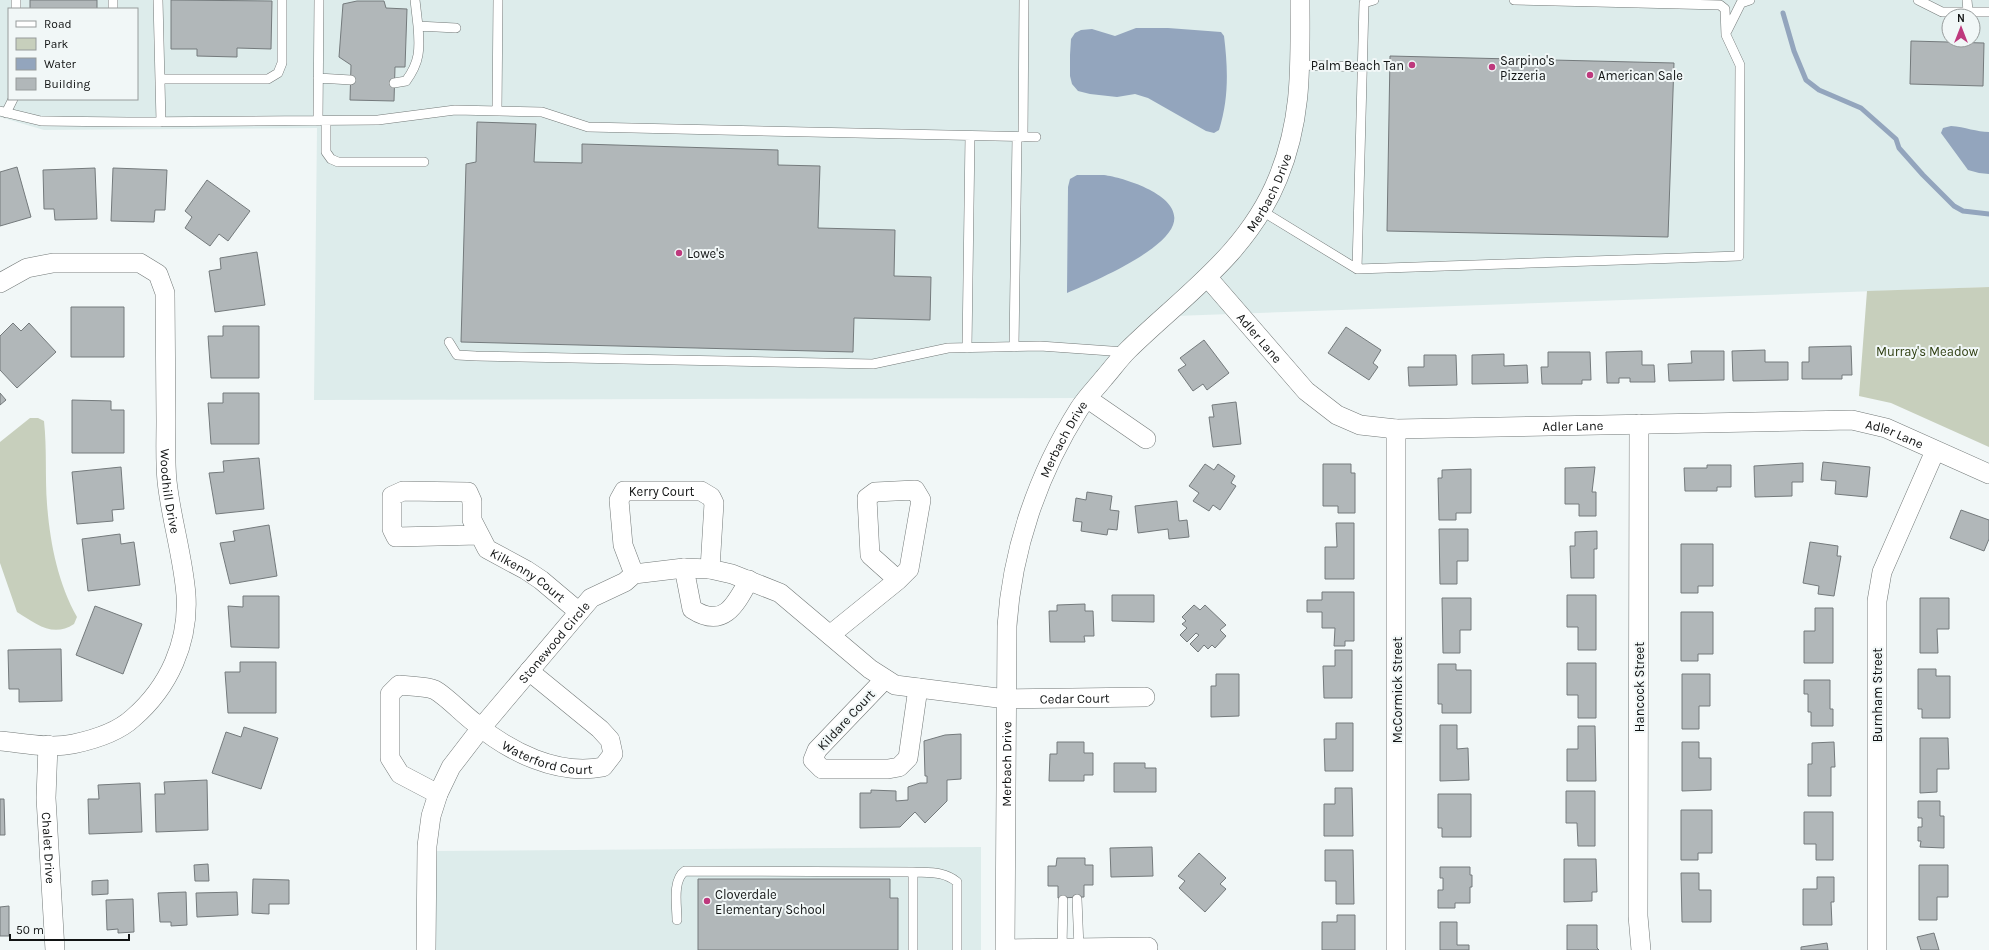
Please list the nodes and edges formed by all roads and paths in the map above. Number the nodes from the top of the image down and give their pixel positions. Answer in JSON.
{"nodes":[{"id":1,"x":158,"y":0,"type":"edge"},
{"id":2,"x":282,"y":0,"type":"edge"},
{"id":3,"x":319,"y":0,"type":"edge"},
{"id":4,"x":415,"y":0,"type":"edge"},
{"id":5,"x":498,"y":0,"type":"edge"},
{"id":6,"x":1024,"y":0,"type":"edge"},
{"id":7,"x":1300,"y":0,"type":"edge"},
{"id":8,"x":1374,"y":0,"type":"edge"},
{"id":9,"x":1514,"y":0,"type":"edge"},
{"id":10,"x":1750,"y":0,"type":"edge"},
{"id":11,"x":1918,"y":0,"type":"edge"},
{"id":12,"x":1941,"y":12,"type":"edge"},
{"id":13,"x":418,"y":26,"type":"junction"},
{"id":14,"x":456,"y":28,"type":"dead end"},
{"id":15,"x":1726,"y":35,"type":"junction"},
{"id":16,"x":1300,"y":65,"type":"junction"},
{"id":17,"x":1362,"y":68,"type":"junction"},
{"id":18,"x":318,"y":78,"type":"junction"},
{"id":19,"x":160,"y":79,"type":"junction"},
{"id":20,"x":351,"y":80,"type":"dead end"},
{"id":21,"x":394,"y":83,"type":"dead end"},
{"id":22,"x":12,"y":100,"type":"edge"},
{"id":23,"x":497,"y":111,"type":"junction"},
{"id":24,"x":3,"y":112,"type":"edge"},
{"id":25,"x":322,"y":120,"type":"junction"},
{"id":26,"x":161,"y":122,"type":"junction"},
{"id":27,"x":970,"y":136,"type":"junction"},
{"id":28,"x":1020,"y":137,"type":"junction"},
{"id":29,"x":1036,"y":137,"type":"dead end"},
{"id":30,"x":424,"y":162,"type":"dead end"},
{"id":31,"x":1262,"y":211,"type":"junction"},
{"id":32,"x":1357,"y":269,"type":"junction"},
{"id":33,"x":1208,"y":278,"type":"junction"},
{"id":34,"x":0,"y":283,"type":"edge"},
{"id":35,"x":449,"y":342,"type":"dead end"},
{"id":36,"x":1014,"y":347,"type":"junction"},
{"id":37,"x":967,"y":348,"type":"junction"},
{"id":38,"x":1126,"y":352,"type":"junction"},
{"id":39,"x":1088,"y":399,"type":"junction"},
{"id":40,"x":1639,"y":424,"type":"junction"},
{"id":41,"x":1396,"y":429,"type":"junction"},
{"id":42,"x":1146,"y":439,"type":"dead end"},
{"id":43,"x":1935,"y":451,"type":"junction"},
{"id":44,"x":1989,"y":474,"type":"edge"},
{"id":45,"x":479,"y":535,"type":"junction"},
{"id":46,"x":684,"y":568,"type":"junction"},
{"id":47,"x":710,"y":569,"type":"junction"},
{"id":48,"x":634,"y":574,"type":"junction"},
{"id":49,"x":749,"y":580,"type":"junction"},
{"id":50,"x":898,"y":580,"type":"junction"},
{"id":51,"x":579,"y":612,"type":"junction"},
{"id":52,"x":830,"y":635,"type":"junction"},
{"id":53,"x":529,"y":671,"type":"junction"},
{"id":54,"x":885,"y":679,"type":"junction"},
{"id":55,"x":918,"y":688,"type":"junction"},
{"id":56,"x":1145,"y":697,"type":"dead end"},
{"id":57,"x":1006,"y":700,"type":"junction"},
{"id":58,"x":481,"y":728,"type":"junction"},
{"id":59,"x":0,"y":741,"type":"edge"},
{"id":60,"x":48,"y":745,"type":"junction"},
{"id":61,"x":438,"y":794,"type":"junction"},
{"id":62,"x":913,"y":872,"type":"junction"},
{"id":63,"x":1077,"y":899,"type":"dead end"},
{"id":64,"x":1062,"y":900,"type":"dead end"},
{"id":65,"x":677,"y":920,"type":"dead end"},
{"id":66,"x":1148,"y":947,"type":"dead end"},
{"id":67,"x":1070,"y":948,"type":"junction"},
{"id":68,"x":1006,"y":949,"type":"edge"},
{"id":69,"x":55,"y":950,"type":"edge"},
{"id":70,"x":426,"y":950,"type":"edge"},
{"id":71,"x":913,"y":950,"type":"edge"},
{"id":72,"x":957,"y":950,"type":"edge"},
{"id":73,"x":1396,"y":950,"type":"edge"},
{"id":74,"x":1641,"y":950,"type":"edge"},
{"id":75,"x":1876,"y":950,"type":"edge"}],
"edges":[{"from":1,"to":19,"type":"lane"},
{"from":2,"to":19,"type":"lane"},
{"from":3,"to":18,"type":"lane"},
{"from":4,"to":13,"type":"lane"},
{"from":5,"to":23,"type":"lane"},
{"from":6,"to":28,"type":"lane"},
{"from":7,"to":16,"type":"street","name":"Merbach Drive"},
{"from":8,"to":17,"type":"lane"},
{"from":9,"to":15,"type":"lane"},
{"from":10,"to":15,"type":"lane"},
{"from":11,"to":12,"type":"lane"},
{"from":13,"to":14,"type":"lane"},
{"from":13,"to":21,"type":"lane"},
{"from":15,"to":32,"type":"lane"},
{"from":16,"to":17,"type":"lane"},
{"from":16,"to":31,"type":"street","name":"Merbach Drive"},
{"from":17,"to":32,"type":"lane"},
{"from":18,"to":20,"type":"lane"},
{"from":18,"to":25,"type":"lane"},
{"from":19,"to":26,"type":"lane"},
{"from":22,"to":24,"type":"lane"},
{"from":23,"to":25,"type":"lane"},
{"from":23,"to":27,"type":"lane"},
{"from":24,"to":26,"type":"lane"},
{"from":25,"to":26,"type":"lane"},
{"from":25,"to":30,"type":"lane"},
{"from":27,"to":28,"type":"lane"},
{"from":27,"to":37,"type":"lane"},
{"from":28,"to":29,"type":"lane"},
{"from":28,"to":36,"type":"lane"},
{"from":31,"to":32,"type":"lane"},
{"from":31,"to":33,"type":"street","name":"Merbach Drive"},
{"from":33,"to":38,"type":"street","name":"Merbach Drive"},
{"from":33,"to":41,"type":"street","name":"Adler Lane"},
{"from":34,"to":60,"type":"street","name":"Woodhill Drive"},
{"from":35,"to":37,"type":"lane"},
{"from":36,"to":37,"type":"lane"},
{"from":36,"to":38,"type":"lane"},
{"from":38,"to":39,"type":"street","name":"Merbach Drive"},
{"from":39,"to":42,"type":"street"},
{"from":39,"to":57,"type":"street","name":"Merbach Drive"},
{"from":40,"to":41,"type":"street","name":"Adler Lane"},
{"from":40,"to":43,"type":"street","name":"Adler Lane"},
{"from":40,"to":74,"type":"street","name":"Hancock Street"},
{"from":41,"to":73,"type":"street","name":"McCormick Street"},
{"from":43,"to":44,"type":"street","name":"Adler Lane"},
{"from":43,"to":75,"type":"street","name":"Burnham Street"},
{"from":45,"to":45,"type":"street","name":"Kilkenny Court"},
{"from":45,"to":51,"type":"street","name":"Kilkenny Court"},
{"from":46,"to":47,"type":"street","name":"Stonewood Circle"},
{"from":46,"to":48,"type":"street","name":"Stonewood Circle"},
{"from":46,"to":49,"type":"street"},
{"from":47,"to":48,"type":"street","name":"Kerry Court"},
{"from":47,"to":49,"type":"street","name":"Stonewood Circle"},
{"from":48,"to":51,"type":"street","name":"Stonewood Circle"},
{"from":49,"to":52,"type":"street","name":"Stonewood Circle"},
{"from":50,"to":50,"type":"street"},
{"from":50,"to":52,"type":"street"},
{"from":51,"to":53,"type":"street","name":"Stonewood Circle"},
{"from":52,"to":54,"type":"street","name":"Stonewood Circle"},
{"from":53,"to":58,"type":"street","name":"Stonewood Circle"},
{"from":53,"to":58,"type":"street","name":"Waterford Court"},
{"from":54,"to":55,"type":"street","name":"Stonewood Circle"},
{"from":54,"to":55,"type":"street","name":"Kildare Court"},
{"from":55,"to":57,"type":"street","name":"Stonewood Circle"},
{"from":56,"to":57,"type":"street","name":"Cedar Court"},
{"from":57,"to":68,"type":"street","name":"Merbach Drive"},
{"from":58,"to":61,"type":"street","name":"Stonewood Circle"},
{"from":58,"to":61,"type":"street"},
{"from":59,"to":60,"type":"street","name":"Woodhill Drive"},
{"from":60,"to":69,"type":"street","name":"Chalet Drive"},
{"from":61,"to":70,"type":"street","name":"Stonewood Circle"},
{"from":62,"to":65,"type":"lane"},
{"from":62,"to":71,"type":"lane"},
{"from":62,"to":72,"type":"lane"},
{"from":63,"to":67,"type":"lane"},
{"from":64,"to":67,"type":"lane"},
{"from":66,"to":67,"type":"street"},
{"from":67,"to":68,"type":"street"}]}
